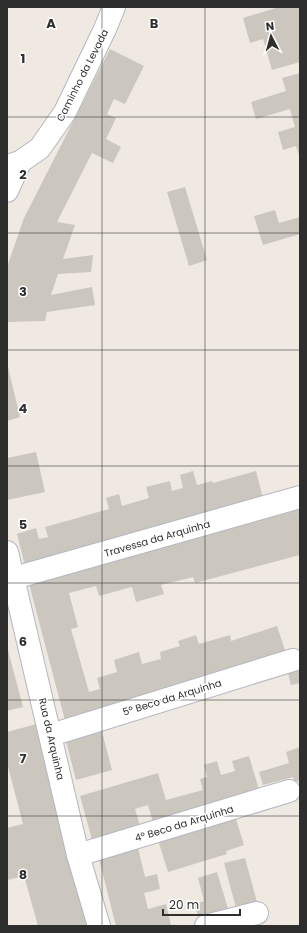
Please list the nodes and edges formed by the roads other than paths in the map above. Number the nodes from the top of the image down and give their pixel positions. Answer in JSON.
{"nodes":[{"id":1,"x":114,"y":7,"type":"edge"},
{"id":2,"x":13,"y":164,"type":"edge"},
{"id":3,"x":7,"y":191,"type":"edge"},
{"id":4,"x":300,"y":497,"type":"edge"},
{"id":5,"x":7,"y":552,"type":"edge"},
{"id":6,"x":14,"y":578,"type":"junction"},
{"id":7,"x":293,"y":660,"type":"dead end"},
{"id":8,"x":51,"y":735,"type":"junction"},
{"id":9,"x":289,"y":791,"type":"dead end"},
{"id":10,"x":78,"y":855,"type":"junction"},
{"id":11,"x":257,"y":913,"type":"dead end"},
{"id":12,"x":99,"y":926,"type":"edge"},
{"id":13,"x":206,"y":926,"type":"edge"}],
"edges":[{"from":1,"to":2,"type":"street","name":"Caminho da Levada"},
{"from":2,"to":3,"type":"street"},
{"from":4,"to":6,"type":"street","name":"Travessa da Arquinha"},
{"from":5,"to":6,"type":"street","name":"Rua da Arquinha"},
{"from":6,"to":8,"type":"street","name":"Rua da Arquinha"},
{"from":7,"to":8,"type":"street","name":"5º Beco da Arquinha"},
{"from":8,"to":10,"type":"street","name":"Rua da Arquinha"},
{"from":9,"to":10,"type":"street","name":"4º Beco da Arquinha"},
{"from":10,"to":12,"type":"street","name":"Rua da Arquinha"},
{"from":11,"to":13,"type":"street"}]}
